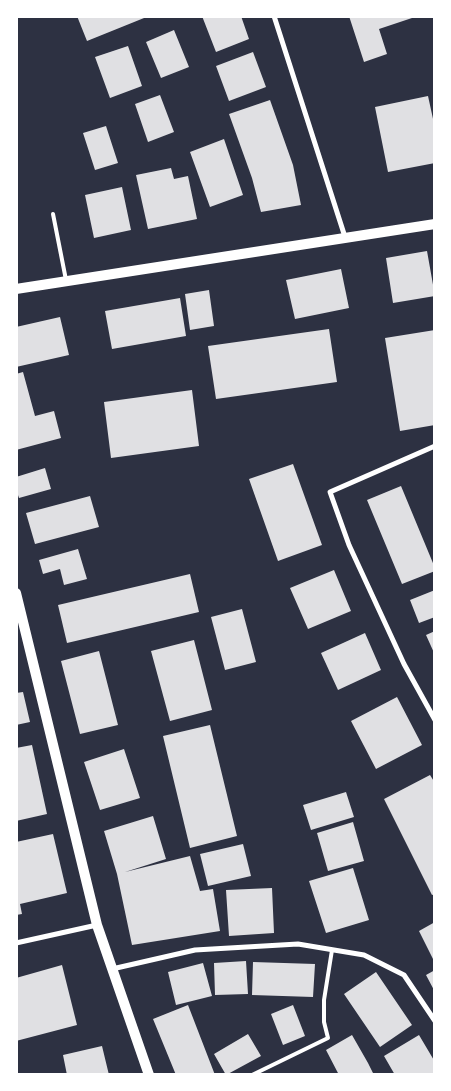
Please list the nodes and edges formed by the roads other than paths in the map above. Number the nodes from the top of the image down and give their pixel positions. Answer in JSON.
{"nodes":[{"id":1,"x":274,"y":16,"type":"edge"},
{"id":2,"x":53,"y":214,"type":"dead end"},
{"id":3,"x":435,"y":224,"type":"edge"},
{"id":4,"x":345,"y":237,"type":"junction"},
{"id":5,"x":67,"y":281,"type":"junction"},
{"id":6,"x":16,"y":289,"type":"edge"},
{"id":7,"x":435,"y":446,"type":"edge"},
{"id":8,"x":17,"y":600,"type":"edge"},
{"id":9,"x":435,"y":720,"type":"edge"},
{"id":10,"x":96,"y":924,"type":"junction"},
{"id":11,"x":16,"y":943,"type":"edge"},
{"id":12,"x":332,"y":950,"type":"junction"},
{"id":13,"x":111,"y":969,"type":"junction"},
{"id":14,"x":435,"y":1021,"type":"edge"},
{"id":15,"x":149,"y":1075,"type":"edge"},
{"id":16,"x":252,"y":1075,"type":"edge"}],
"edges":[{"from":1,"to":4,"type":"street"},
{"from":2,"to":5,"type":"lane"},
{"from":3,"to":4,"type":"main road"},
{"from":4,"to":5,"type":"main road"},
{"from":5,"to":6,"type":"main road"},
{"from":7,"to":9,"type":"street"},
{"from":8,"to":10,"type":"main road"},
{"from":10,"to":11,"type":"street"},
{"from":10,"to":13,"type":"main road"},
{"from":12,"to":13,"type":"street"},
{"from":12,"to":14,"type":"street"},
{"from":12,"to":16,"type":"lane"},
{"from":13,"to":15,"type":"main road"}]}
